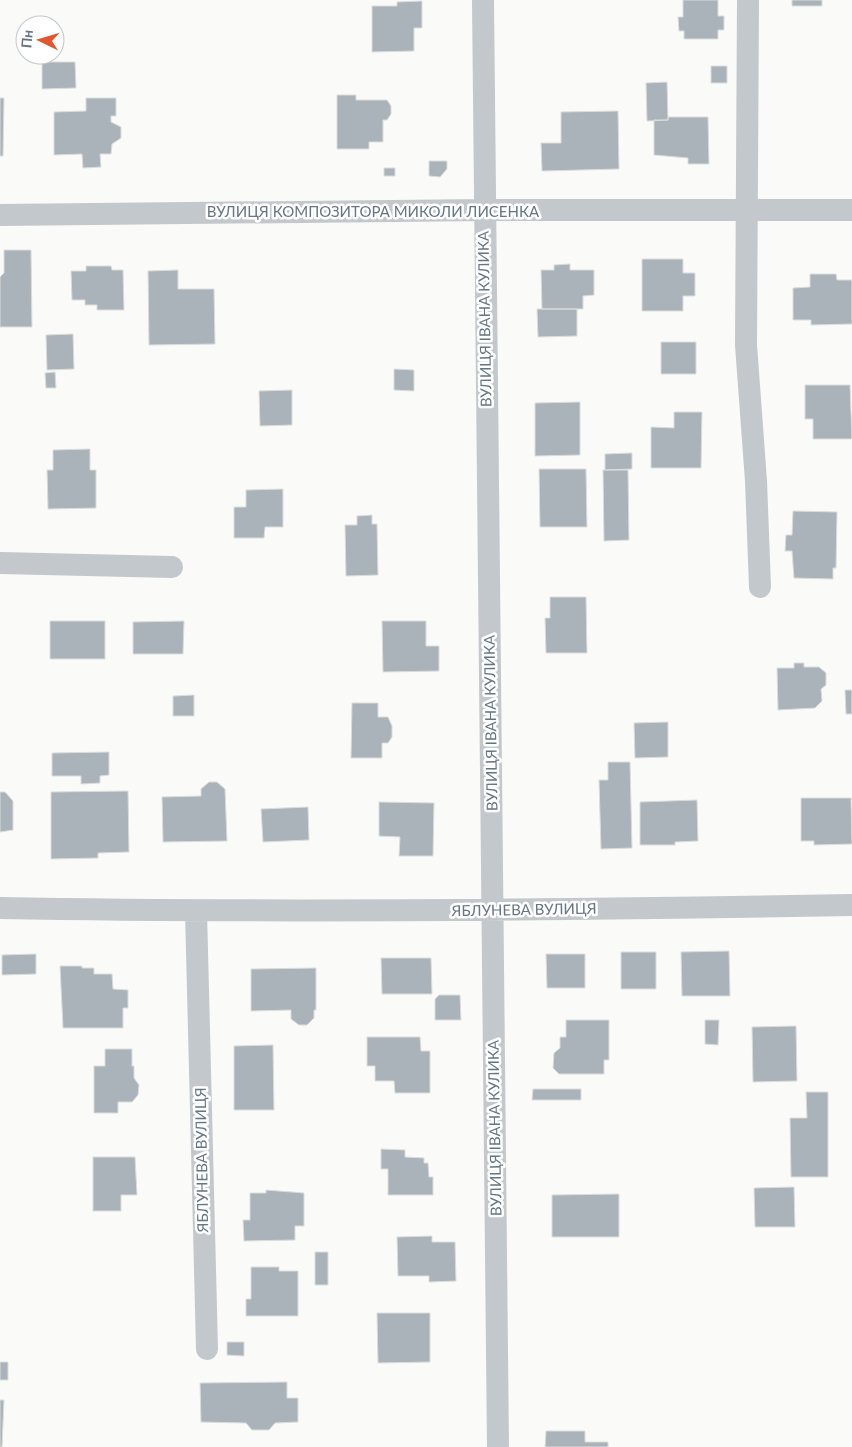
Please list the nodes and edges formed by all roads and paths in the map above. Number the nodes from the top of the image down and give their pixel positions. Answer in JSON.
{"nodes":[{"id":1,"x":483,"y":0,"type":"edge"},
{"id":2,"x":748,"y":0,"type":"edge"},
{"id":3,"x":484,"y":210,"type":"junction"},
{"id":4,"x":746,"y":210,"type":"junction"},
{"id":5,"x":852,"y":210,"type":"edge"},
{"id":6,"x":0,"y":215,"type":"edge"},
{"id":7,"x":0,"y":563,"type":"edge"},
{"id":8,"x":172,"y":567,"type":"dead end"},
{"id":9,"x":760,"y":587,"type":"dead end"},
{"id":10,"x":852,"y":905,"type":"edge"},
{"id":11,"x":0,"y":908,"type":"edge"},
{"id":12,"x":196,"y":911,"type":"junction"},
{"id":13,"x":493,"y":911,"type":"junction"},
{"id":14,"x":206,"y":1349,"type":"dead end"},
{"id":15,"x":498,"y":1447,"type":"edge"}],
"edges":[{"from":1,"to":3,"type":"street","name":"ВУЛИЦЯ ІВАНА КУЛИКА"},
{"from":2,"to":4,"type":"street"},
{"from":3,"to":4,"type":"street","name":"ВУЛИЦЯ КОМПОЗИТОРА МИКОЛИ ЛИСЕНКА"},
{"from":3,"to":6,"type":"street","name":"ВУЛИЦЯ КОМПОЗИТОРА МИКОЛИ ЛИСЕНКА"},
{"from":3,"to":13,"type":"street","name":"ВУЛИЦЯ ІВАНА КУЛИКА"},
{"from":4,"to":5,"type":"street","name":"ВУЛИЦЯ КОМПОЗИТОРА МИКОЛИ ЛИСЕНКА"},
{"from":4,"to":9,"type":"street"},
{"from":7,"to":8,"type":"street"},
{"from":10,"to":13,"type":"street","name":"ЯБЛУНЕВА ВУЛИЦЯ"},
{"from":11,"to":12,"type":"street","name":"ЯБЛУНЕВА ВУЛИЦЯ"},
{"from":12,"to":13,"type":"street","name":"ЯБЛУНЕВА ВУЛИЦЯ"},
{"from":12,"to":14,"type":"street","name":"ЯБЛУНЕВА ВУЛИЦЯ"},
{"from":13,"to":15,"type":"street","name":"ВУЛИЦЯ ІВАНА КУЛИКА"}]}
